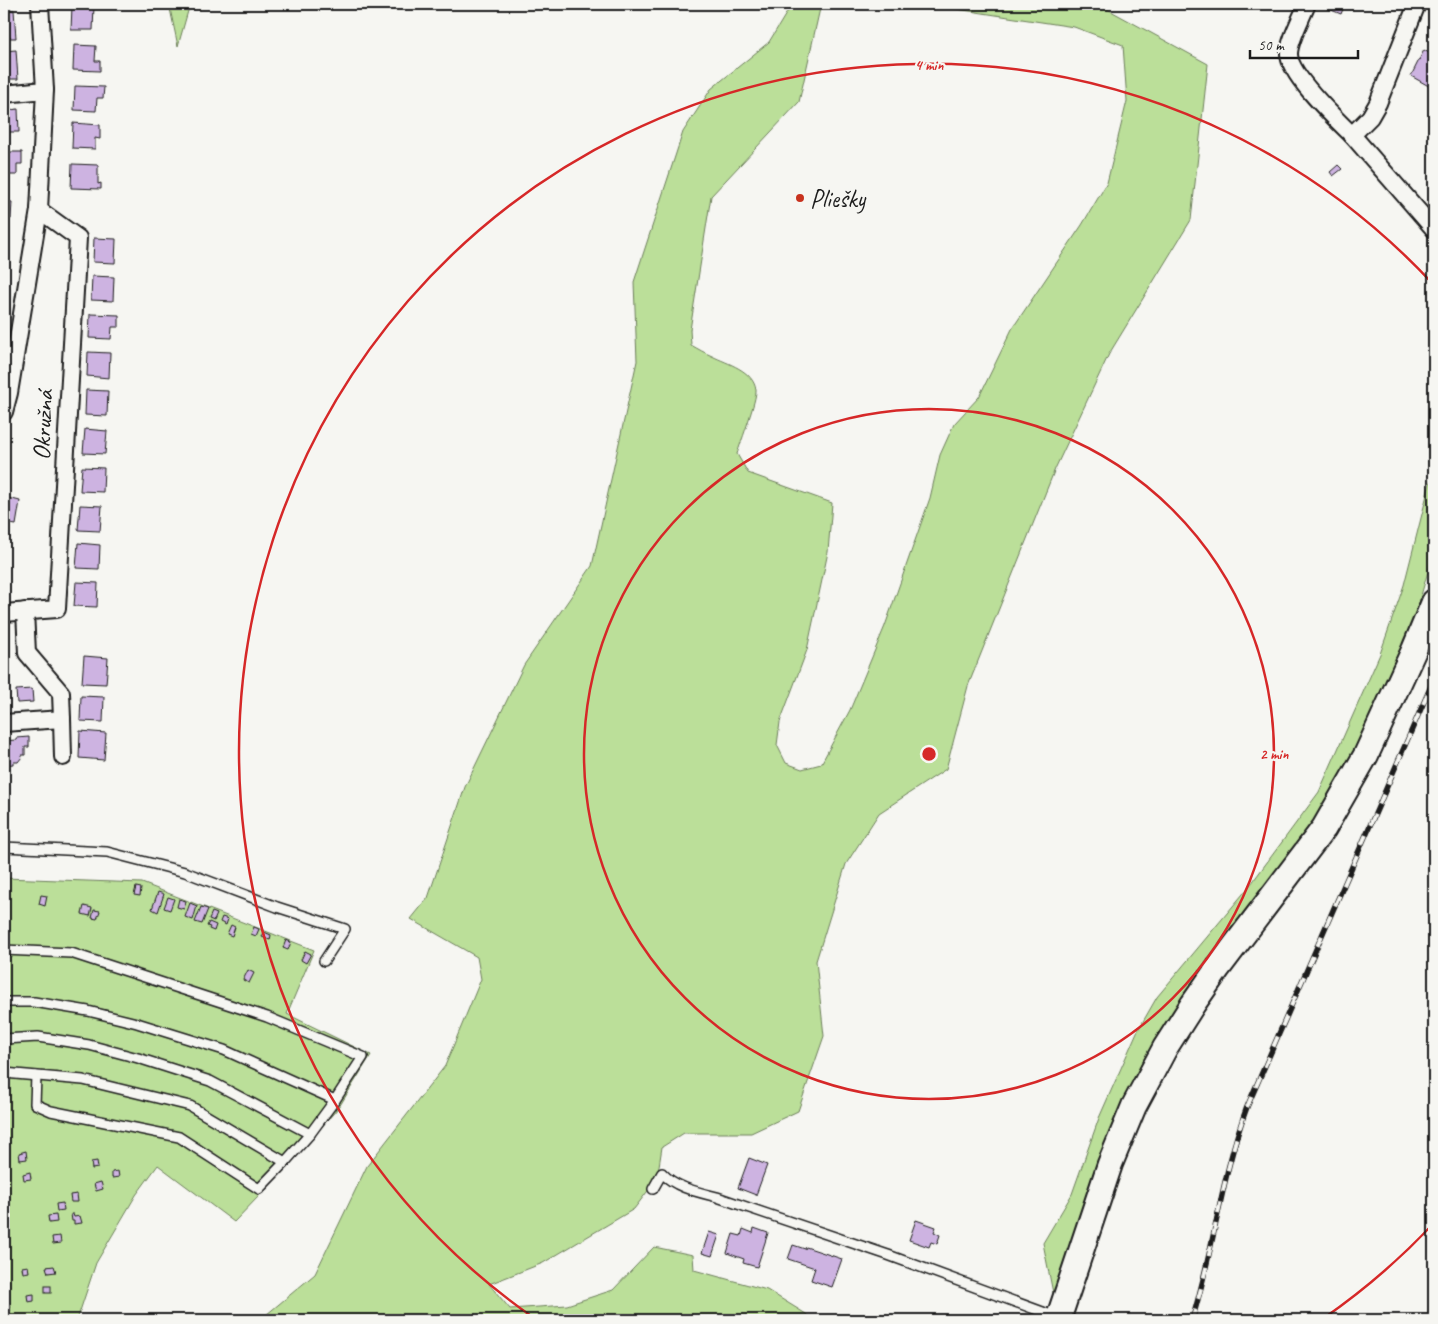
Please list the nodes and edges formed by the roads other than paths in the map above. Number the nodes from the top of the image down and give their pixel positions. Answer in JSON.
{"nodes":[{"id":1,"x":40,"y":4,"type":"edge"},
{"id":2,"x":1307,"y":4,"type":"edge"},
{"id":3,"x":1417,"y":4,"type":"edge"},
{"id":4,"x":45,"y":90,"type":"junction"},
{"id":5,"x":4,"y":94,"type":"edge"},
{"id":6,"x":1352,"y":135,"type":"junction"},
{"id":7,"x":39,"y":210,"type":"junction"},
{"id":8,"x":1432,"y":221,"type":"edge"},
{"id":9,"x":4,"y":412,"type":"edge"},
{"id":10,"x":1434,"y":602,"type":"edge"},
{"id":11,"x":25,"y":611,"type":"junction"},
{"id":12,"x":4,"y":613,"type":"edge"},
{"id":13,"x":62,"y":719,"type":"junction"},
{"id":14,"x":4,"y":723,"type":"edge"},
{"id":15,"x":63,"y":757,"type":"dead end"},
{"id":16,"x":4,"y":847,"type":"edge"},
{"id":17,"x":4,"y":950,"type":"edge"},
{"id":18,"x":324,"y":961,"type":"dead end"},
{"id":19,"x":4,"y":1002,"type":"edge"},
{"id":20,"x":4,"y":1038,"type":"edge"},
{"id":21,"x":4,"y":1073,"type":"edge"},
{"id":22,"x":36,"y":1076,"type":"junction"},
{"id":23,"x":335,"y":1100,"type":"junction"},
{"id":24,"x":310,"y":1134,"type":"junction"},
{"id":25,"x":285,"y":1162,"type":"junction"},
{"id":26,"x":653,"y":1189,"type":"dead end"},
{"id":27,"x":1061,"y":1312,"type":"edge"}],
"edges":[{"from":1,"to":4,"type":"street","name":"Okružná"},
{"from":2,"to":6,"type":"street"},
{"from":3,"to":6,"type":"street"},
{"from":4,"to":5,"type":"street"},
{"from":4,"to":7,"type":"street","name":"Okružná"},
{"from":6,"to":8,"type":"street"},
{"from":7,"to":9,"type":"street","name":"Okružná"},
{"from":7,"to":11,"type":"street","name":"Okružná"},
{"from":10,"to":27,"type":"main road"},
{"from":11,"to":12,"type":"street","name":"Okružná"},
{"from":11,"to":13,"type":"street"},
{"from":13,"to":14,"type":"street"},
{"from":13,"to":15,"type":"street"},
{"from":16,"to":18,"type":"lane"},
{"from":17,"to":23,"type":"lane"},
{"from":19,"to":23,"type":"lane"},
{"from":20,"to":24,"type":"lane"},
{"from":21,"to":22,"type":"lane"},
{"from":22,"to":25,"type":"lane"},
{"from":22,"to":25,"type":"lane"},
{"from":23,"to":24,"type":"lane"},
{"from":24,"to":25,"type":"lane"},
{"from":26,"to":27,"type":"lane"}]}
